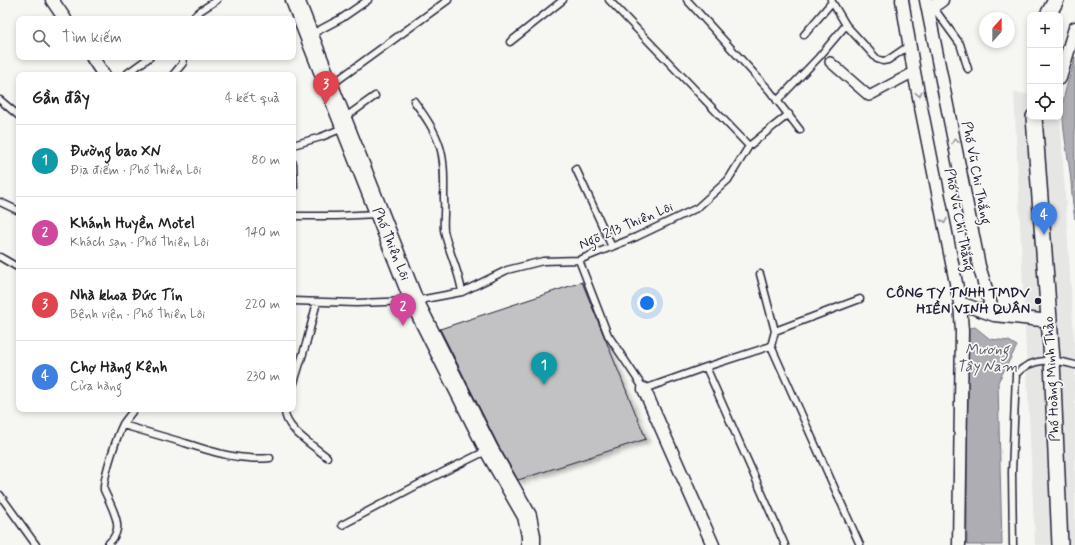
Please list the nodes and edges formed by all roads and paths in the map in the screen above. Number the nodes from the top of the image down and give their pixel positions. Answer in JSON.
{"nodes":[{"id":1,"x":52,"y":0,"type":"edge"},
{"id":2,"x":217,"y":0,"type":"edge"},
{"id":3,"x":295,"y":0,"type":"edge"},
{"id":4,"x":368,"y":0,"type":"edge"},
{"id":5,"x":448,"y":0,"type":"edge"},
{"id":6,"x":563,"y":0,"type":"edge"},
{"id":7,"x":609,"y":0,"type":"edge"},
{"id":8,"x":687,"y":0,"type":"edge"},
{"id":9,"x":902,"y":0,"type":"edge"},
{"id":10,"x":1056,"y":0,"type":"edge"},
{"id":11,"x":831,"y":1,"type":"edge"},
{"id":12,"x":932,"y":4,"type":"edge"},
{"id":13,"x":1050,"y":12,"type":"edge"},
{"id":14,"x":63,"y":16,"type":"edge"},
{"id":15,"x":194,"y":16,"type":"edge"},
{"id":16,"x":846,"y":25,"type":"junction"},
{"id":17,"x":1075,"y":28,"type":"edge"},
{"id":18,"x":308,"y":36,"type":"junction"},
{"id":19,"x":804,"y":36,"type":"dead end"},
{"id":20,"x":510,"y":42,"type":"dead end"},
{"id":21,"x":910,"y":45,"type":"junction"},
{"id":22,"x":94,"y":60,"type":"edge"},
{"id":23,"x":146,"y":60,"type":"edge"},
{"id":24,"x":182,"y":60,"type":"edge"},
{"id":25,"x":830,"y":62,"type":"dead end"},
{"id":26,"x":1063,"y":68,"type":"edge"},
{"id":27,"x":968,"y":69,"type":"dead end"},
{"id":28,"x":102,"y":72,"type":"edge"},
{"id":29,"x":129,"y":72,"type":"edge"},
{"id":30,"x":175,"y":72,"type":"edge"},
{"id":31,"x":914,"y":72,"type":"junction"},
{"id":32,"x":328,"y":87,"type":"junction"},
{"id":33,"x":375,"y":96,"type":"dead end"},
{"id":34,"x":0,"y":100,"type":"edge"},
{"id":35,"x":777,"y":100,"type":"junction"},
{"id":36,"x":414,"y":101,"type":"dead end"},
{"id":37,"x":16,"y":113,"type":"edge"},
{"id":38,"x":789,"y":114,"type":"junction"},
{"id":39,"x":1034,"y":120,"type":"edge"},
{"id":40,"x":343,"y":124,"type":"junction"},
{"id":41,"x":800,"y":130,"type":"dead end"},
{"id":42,"x":296,"y":144,"type":"edge"},
{"id":43,"x":748,"y":146,"type":"junction"},
{"id":44,"x":576,"y":169,"type":"dead end"},
{"id":45,"x":0,"y":202,"type":"edge"},
{"id":46,"x":16,"y":210,"type":"edge"},
{"id":47,"x":379,"y":214,"type":"junction"},
{"id":48,"x":296,"y":216,"type":"edge"},
{"id":49,"x":612,"y":247,"type":"junction"},
{"id":50,"x":0,"y":257,"type":"edge"},
{"id":51,"x":579,"y":260,"type":"junction"},
{"id":52,"x":16,"y":266,"type":"edge"},
{"id":53,"x":760,"y":274,"type":"dead end"},
{"id":54,"x":462,"y":292,"type":"junction"},
{"id":55,"x":860,"y":299,"type":"dead end"},
{"id":56,"x":296,"y":301,"type":"edge"},
{"id":57,"x":414,"y":301,"type":"junction"},
{"id":58,"x":317,"y":302,"type":"junction"},
{"id":59,"x":960,"y":303,"type":"junction"},
{"id":60,"x":994,"y":315,"type":"junction"},
{"id":61,"x":1050,"y":321,"type":"junction"},
{"id":62,"x":775,"y":331,"type":"junction"},
{"id":63,"x":771,"y":346,"type":"junction"},
{"id":64,"x":1052,"y":360,"type":"junction"},
{"id":65,"x":1075,"y":364,"type":"edge"},
{"id":66,"x":706,"y":367,"type":"junction"},
{"id":67,"x":296,"y":376,"type":"edge"},
{"id":68,"x":644,"y":389,"type":"junction"},
{"id":69,"x":132,"y":412,"type":"edge"},
{"id":70,"x":285,"y":412,"type":"edge"},
{"id":71,"x":123,"y":425,"type":"junction"},
{"id":72,"x":489,"y":450,"type":"junction"},
{"id":73,"x":327,"y":457,"type":"dead end"},
{"id":74,"x":270,"y":458,"type":"dead end"},
{"id":75,"x":0,"y":495,"type":"edge"},
{"id":76,"x":342,"y":525,"type":"dead end"},
{"id":77,"x":36,"y":545,"type":"edge"},
{"id":78,"x":107,"y":545,"type":"edge"},
{"id":79,"x":530,"y":545,"type":"edge"},
{"id":80,"x":713,"y":545,"type":"edge"},
{"id":81,"x":785,"y":545,"type":"edge"},
{"id":82,"x":860,"y":545,"type":"edge"},
{"id":83,"x":959,"y":545,"type":"edge"},
{"id":84,"x":1013,"y":545,"type":"edge"},
{"id":85,"x":1060,"y":545,"type":"edge"}],
"edges":[{"from":1,"to":14,"type":"street"},
{"from":2,"to":15,"type":"lane"},
{"from":3,"to":18,"type":"main road","name":"Phố Thiên Lôi"},
{"from":4,"to":18,"type":"lane"},
{"from":5,"to":32,"type":"lane"},
{"from":6,"to":20,"type":"lane"},
{"from":7,"to":43,"type":"lane"},
{"from":8,"to":35,"type":"lane"},
{"from":9,"to":21,"type":"street","name":"Phố Vũ Chí Thắng"},
{"from":10,"to":13,"type":"street"},
{"from":11,"to":16,"type":"lane"},
{"from":11,"to":19,"type":"lane"},
{"from":12,"to":27,"type":"lane"},
{"from":60,"to":12,"type":"street","name":"Phố Vũ Chi Thắng","one_way":true},
{"from":16,"to":21,"type":"lane"},
{"from":16,"to":35,"type":"lane"},
{"from":17,"to":26,"type":"street"},
{"from":18,"to":32,"type":"main road","name":"Phố Thiên Lôi"},
{"from":21,"to":31,"type":"street","name":"Phố Vũ Chí Thắng"},
{"from":22,"to":28,"type":"street"},
{"from":23,"to":29,"type":"lane"},
{"from":24,"to":30,"type":"lane"},
{"from":25,"to":31,"type":"street"},
{"from":31,"to":59,"type":"street","name":"Phố Vũ Chí Thắng","one_way":true},
{"from":32,"to":40,"type":"main road","name":"Phố Thiên Lôi"},
{"from":33,"to":40,"type":"lane"},
{"from":34,"to":37,"type":"lane"},
{"from":35,"to":38,"type":"lane"},
{"from":36,"to":54,"type":"lane"},
{"from":38,"to":41,"type":"lane"},
{"from":38,"to":43,"type":"lane","name":"Ngõ 213 Thiên Lôi"},
{"from":39,"to":61,"type":"street","name":"Phố Hoàng Minh Thảo"},
{"from":40,"to":42,"type":"lane"},
{"from":40,"to":47,"type":"main road","name":"Phố Thiên Lôi"},
{"from":43,"to":49,"type":"lane","name":"Ngõ 213 Thiên Lôi"},
{"from":44,"to":49,"type":"lane"},
{"from":45,"to":46,"type":"lane"},
{"from":47,"to":48,"type":"lane"},
{"from":47,"to":57,"type":"main road","name":"Phố Thiên Lôi"},
{"from":49,"to":51,"type":"lane","name":"Ngõ 213 Thiên Lôi"},
{"from":50,"to":52,"type":"lane"},
{"from":51,"to":54,"type":"lane","name":"Ngõ 213 Thiên Lôi"},
{"from":51,"to":68,"type":"lane"},
{"from":53,"to":62,"type":"lane"},
{"from":54,"to":57,"type":"lane","name":"Ngõ 213 Thiên Lôi"},
{"from":55,"to":62,"type":"lane"},
{"from":56,"to":58,"type":"lane","name":"Ngõ 213 Thiên Lôi"},
{"from":57,"to":58,"type":"lane","name":"Ngõ 213 Thiên Lôi"},
{"from":57,"to":72,"type":"main road","name":"Phố Thiên Lôi"},
{"from":58,"to":67,"type":"lane"},
{"from":59,"to":60,"type":"street"},
{"from":59,"to":83,"type":"street","name":"Phố Vũ Chí Thắng"},
{"from":60,"to":61,"type":"street"},
{"from":61,"to":64,"type":"street","name":"Phố Hoàng Minh Thảo"},
{"from":62,"to":63,"type":"lane"},
{"from":63,"to":66,"type":"lane"},
{"from":63,"to":82,"type":"lane"},
{"from":64,"to":65,"type":"lane"},
{"from":64,"to":84,"type":"lane"},
{"from":64,"to":85,"type":"street","name":"Phố Hoàng Minh Thảo"},
{"from":66,"to":68,"type":"lane"},
{"from":66,"to":81,"type":"lane"},
{"from":68,"to":80,"type":"street"},
{"from":69,"to":71,"type":"lane"},
{"from":70,"to":73,"type":"lane"},
{"from":71,"to":74,"type":"lane"},
{"from":71,"to":78,"type":"lane"},
{"from":72,"to":76,"type":"lane"},
{"from":72,"to":79,"type":"main road","name":"Phố Thiên Lôi"},
{"from":75,"to":77,"type":"lane"}]}
